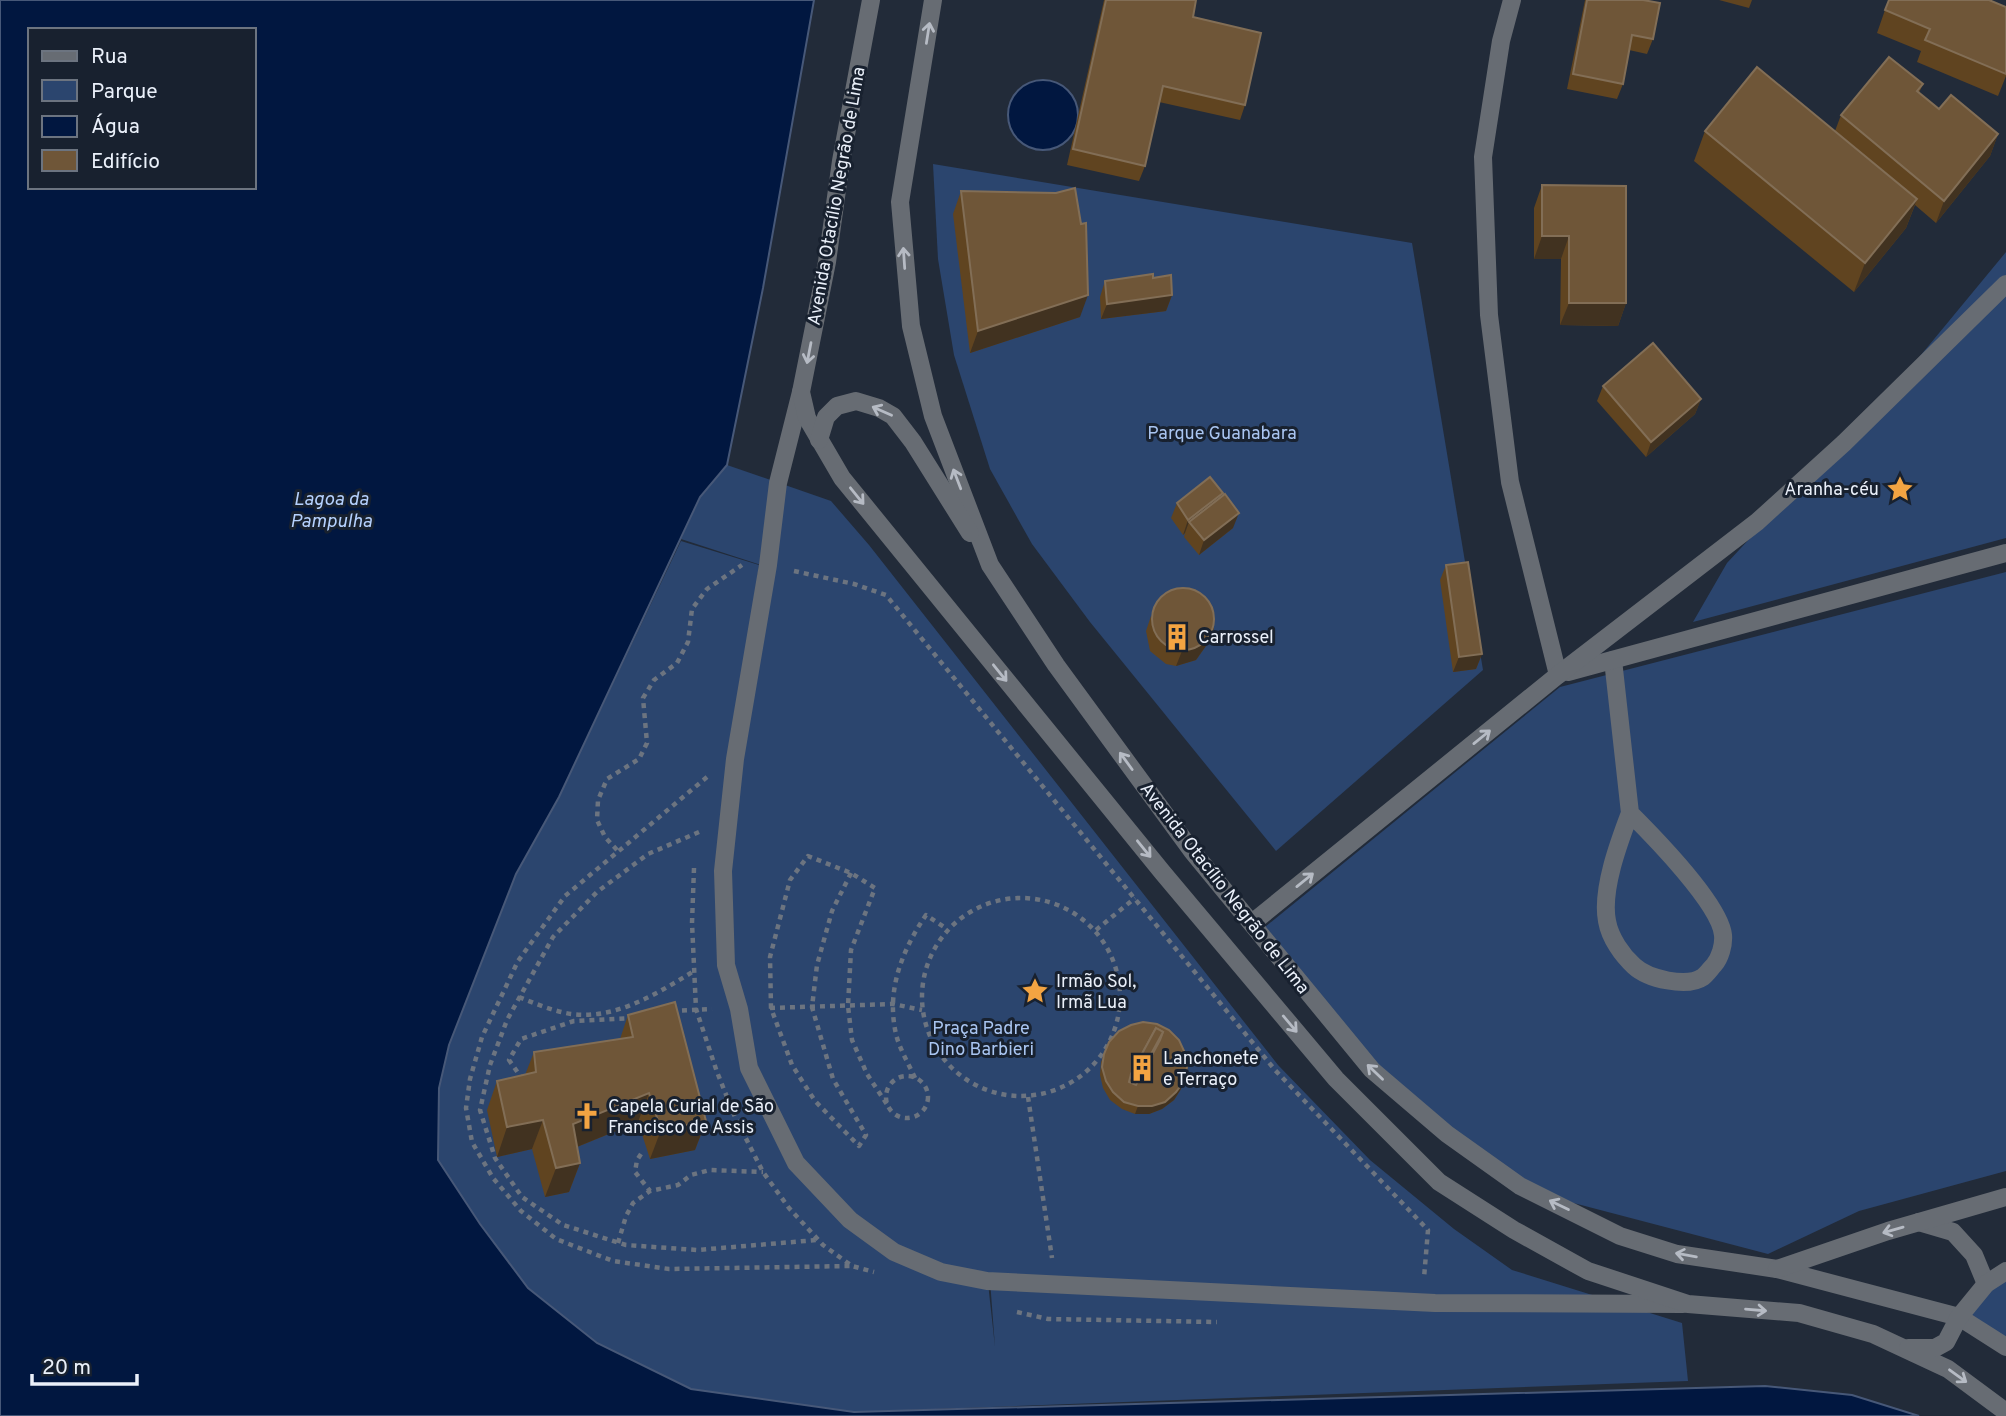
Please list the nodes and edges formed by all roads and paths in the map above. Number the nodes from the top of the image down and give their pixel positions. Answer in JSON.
{"nodes":[{"id":1,"x":871,"y":0,"type":"edge"},
{"id":2,"x":933,"y":0,"type":"edge"},
{"id":3,"x":1512,"y":0,"type":"edge"},
{"id":4,"x":2006,"y":284,"type":"edge"},
{"id":5,"x":801,"y":392,"type":"junction"},
{"id":6,"x":819,"y":440,"type":"junction"},
{"id":7,"x":2006,"y":553,"type":"edge"},
{"id":8,"x":745,"y":562,"type":"dead end"},
{"id":9,"x":768,"y":565,"type":"junction"},
{"id":10,"x":990,"y":565,"type":"junction"},
{"id":11,"x":1613,"y":660,"type":"junction"},
{"id":12,"x":1558,"y":675,"type":"junction"},
{"id":13,"x":735,"y":759,"type":"junction"},
{"id":14,"x":1630,"y":813,"type":"junction"},
{"id":15,"x":699,"y":832,"type":"dead end"},
{"id":16,"x":617,"y":850,"type":"junction"},
{"id":17,"x":851,"y":873,"type":"junction"},
{"id":18,"x":1135,"y":898,"type":"junction"},
{"id":19,"x":1252,"y":923,"type":"junction"},
{"id":20,"x":947,"y":929,"type":"junction"},
{"id":21,"x":1096,"y":930,"type":"junction"},
{"id":22,"x":694,"y":971,"type":"dead end"},
{"id":23,"x":519,"y":997,"type":"junction"},
{"id":24,"x":893,"y":1004,"type":"junction"},
{"id":25,"x":848,"y":1006,"type":"junction"},
{"id":26,"x":812,"y":1007,"type":"junction"},
{"id":27,"x":771,"y":1008,"type":"junction"},
{"id":28,"x":739,"y":1009,"type":"junction"},
{"id":29,"x":922,"y":1010,"type":"junction"},
{"id":30,"x":665,"y":1012,"type":"edge"},
{"id":31,"x":644,"y":1015,"type":"edge"},
{"id":32,"x":915,"y":1077,"type":"junction"},
{"id":33,"x":523,"y":1081,"type":"edge"},
{"id":34,"x":1028,"y":1097,"type":"junction"},
{"id":35,"x":888,"y":1106,"type":"junction"},
{"id":36,"x":641,"y":1154,"type":"dead end"},
{"id":37,"x":763,"y":1172,"type":"dead end"},
{"id":38,"x":650,"y":1191,"type":"junction"},
{"id":39,"x":2006,"y":1197,"type":"edge"},
{"id":40,"x":1919,"y":1222,"type":"junction"},
{"id":41,"x":818,"y":1240,"type":"dead end"},
{"id":42,"x":618,"y":1243,"type":"junction"},
{"id":43,"x":852,"y":1266,"type":"dead end"},
{"id":44,"x":1777,"y":1269,"type":"junction"},
{"id":45,"x":2006,"y":1271,"type":"edge"},
{"id":46,"x":1056,"y":1284,"type":"junction"},
{"id":47,"x":1986,"y":1284,"type":"junction"},
{"id":48,"x":1422,"y":1303,"type":"junction"},
{"id":49,"x":1688,"y":1304,"type":"junction"},
{"id":50,"x":1959,"y":1317,"type":"junction"},
{"id":51,"x":2006,"y":1347,"type":"edge"},
{"id":52,"x":1905,"y":1348,"type":"junction"},
{"id":53,"x":2006,"y":1412,"type":"edge"}],
"edges":[{"from":1,"to":5,"type":"street","name":"Avenida Otacílio Negrão de Lima","one_way":true},
{"from":10,"to":2,"type":"street","name":"Avenida Otacílio Negrão de Lima","one_way":true},
{"from":3,"to":12,"type":"street"},
{"from":4,"to":12,"type":"street"},
{"from":5,"to":6,"type":"street","name":"Avenida Otacílio Negrão de Lima"},
{"from":5,"to":9,"type":"street","name":"Avenida Otacílio Negrão de Lima"},
{"from":10,"to":6,"type":"street","one_way":true},
{"from":6,"to":49,"type":"street","name":"Avenida Otacílio Negrão de Lima","one_way":true},
{"from":7,"to":11,"type":"street"},
{"from":8,"to":16,"type":"path"},
{"from":9,"to":13,"type":"street","name":"Avenida Otacílio Negrão de Lima"},
{"from":9,"to":18,"type":"path"},
{"from":19,"to":10,"type":"street","name":"Avenida Otacílio Negrão de Lima","one_way":true},
{"from":11,"to":12,"type":"street"},
{"from":11,"to":14,"type":"street"},
{"from":19,"to":12,"type":"street","one_way":true},
{"from":13,"to":16,"type":"path"},
{"from":13,"to":28,"type":"street","name":"Avenida Otacílio Negrão de Lima"},
{"from":14,"to":14,"type":"street"},
{"from":15,"to":23,"type":"path"},
{"from":16,"to":43,"type":"path"},
{"from":17,"to":25,"type":"path"},
{"from":17,"to":26,"type":"path"},
{"from":17,"to":27,"type":"path"},
{"from":18,"to":21,"type":"path"},
{"from":18,"to":48,"type":"path"},
{"from":44,"to":19,"type":"street","name":"Avenida Otacílio Negrão de Lima","one_way":true},
{"from":20,"to":21,"type":"path"},
{"from":20,"to":24,"type":"path"},
{"from":20,"to":29,"type":"path"},
{"from":21,"to":34,"type":"path"},
{"from":22,"to":23,"type":"path"},
{"from":23,"to":42,"type":"path"},
{"from":24,"to":25,"type":"path"},
{"from":24,"to":29,"type":"path"},
{"from":24,"to":32,"type":"path"},
{"from":25,"to":26,"type":"path"},
{"from":25,"to":35,"type":"path"},
{"from":26,"to":27,"type":"path"},
{"from":26,"to":27,"type":"path"},
{"from":27,"to":28,"type":"path"},
{"from":28,"to":30,"type":"path"},
{"from":28,"to":46,"type":"street","name":"Avenida Otacílio Negrão de Lima"},
{"from":29,"to":34,"type":"path"},
{"from":31,"to":33,"type":"path"},
{"from":32,"to":35,"type":"path"},
{"from":32,"to":35,"type":"path"},
{"from":34,"to":46,"type":"path"},
{"from":36,"to":38,"type":"path"},
{"from":37,"to":38,"type":"path"},
{"from":38,"to":42,"type":"path"},
{"from":39,"to":40,"type":"street"},
{"from":40,"to":44,"type":"street","one_way":true},
{"from":40,"to":47,"type":"street"},
{"from":41,"to":42,"type":"path"},
{"from":44,"to":50,"type":"street","name":"Avenida Otacílio Negrão de Lima"},
{"from":45,"to":47,"type":"street"},
{"from":46,"to":48,"type":"street","name":"Avenida Otacílio Negrão de Lima"},
{"from":47,"to":50,"type":"street"},
{"from":48,"to":49,"type":"street","name":"Avenida Otacílio Negrão de Lima"},
{"from":49,"to":52,"type":"street","name":"Avenida Otacílio Negrão de Lima","one_way":true},
{"from":50,"to":51,"type":"street","name":"Avenida Otacílio Negrão de Lima"},
{"from":50,"to":52,"type":"street"},
{"from":52,"to":53,"type":"street","name":"Avenida Otacílio Negrão de Lima","one_way":true}]}
